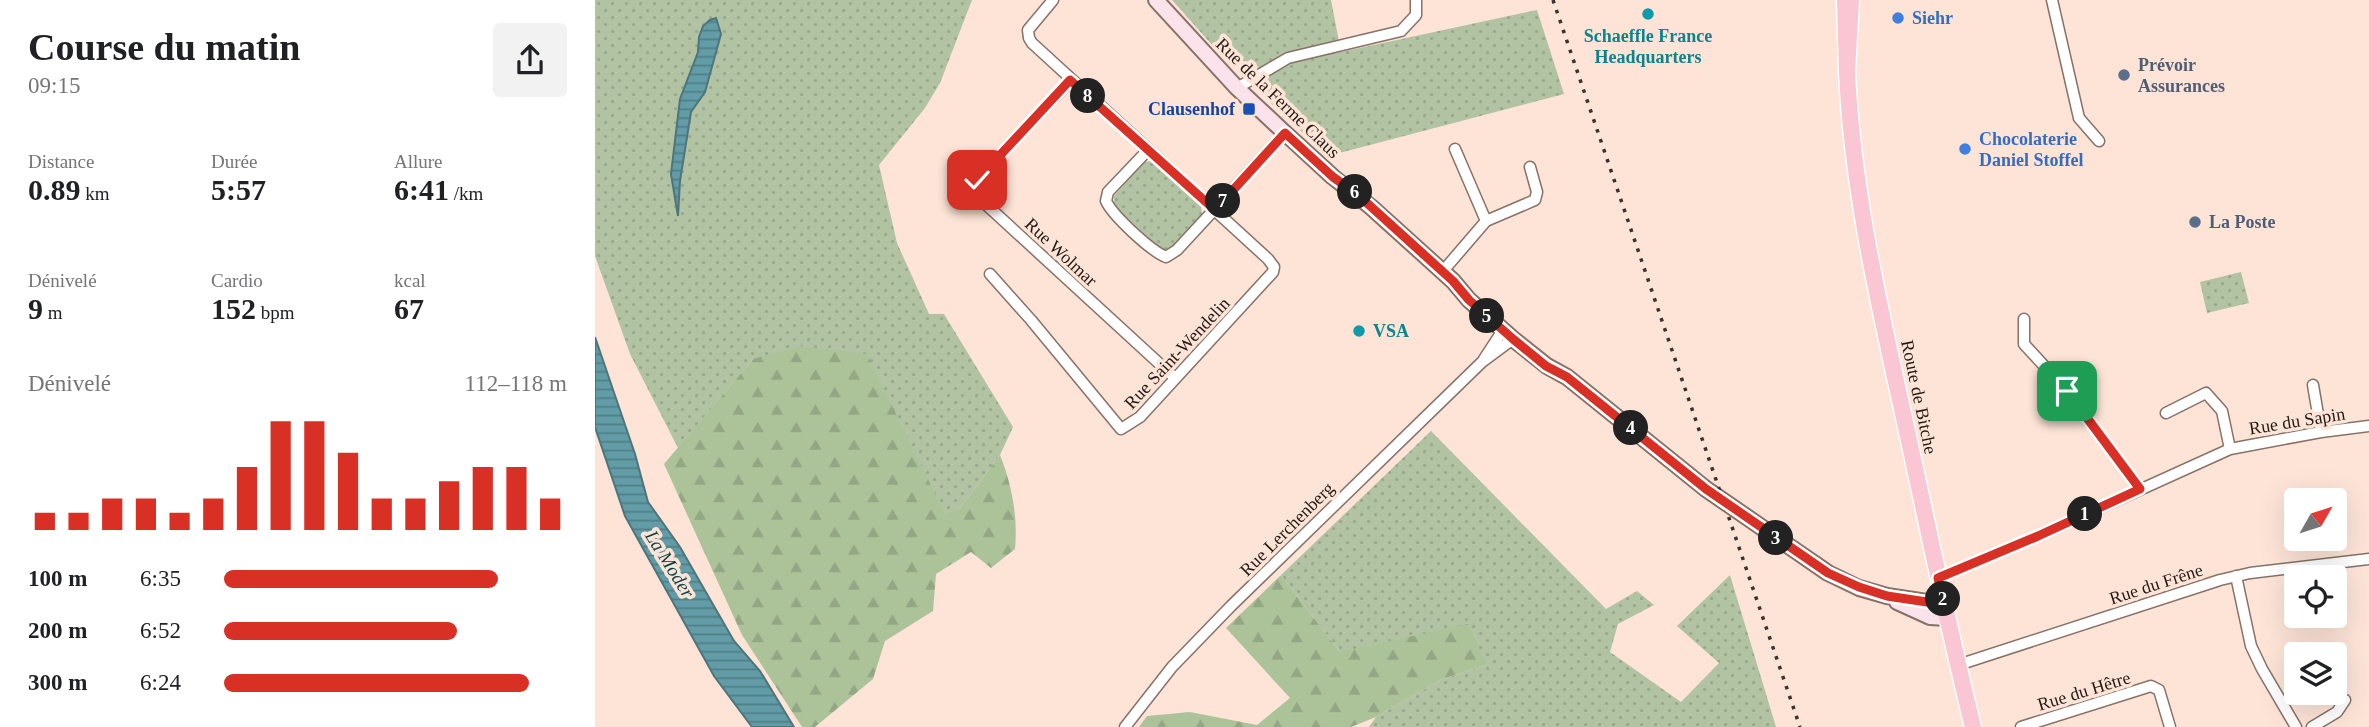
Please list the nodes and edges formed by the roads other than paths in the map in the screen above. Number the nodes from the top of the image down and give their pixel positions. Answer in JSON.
{"nodes":[{"id":1,"x":1053,"y":0,"type":"edge"},
{"id":2,"x":1156,"y":0,"type":"edge"},
{"id":3,"x":1416,"y":0,"type":"edge"},
{"id":4,"x":1845,"y":0,"type":"edge"},
{"id":5,"x":1851,"y":0,"type":"edge"},
{"id":6,"x":2052,"y":0,"type":"edge"},
{"id":7,"x":1847,"y":71,"type":"junction"},
{"id":8,"x":1070,"y":80,"type":"junction"},
{"id":9,"x":1237,"y":88,"type":"junction"},
{"id":10,"x":1285,"y":133,"type":"junction"},
{"id":11,"x":2099,"y":141,"type":"dead end"},
{"id":12,"x":1455,"y":149,"type":"dead end"},
{"id":13,"x":1148,"y":150,"type":"junction"},
{"id":14,"x":1530,"y":166,"type":"dead end"},
{"id":15,"x":1215,"y":210,"type":"junction"},
{"id":16,"x":1486,"y":221,"type":"junction"},
{"id":17,"x":1443,"y":271,"type":"junction"},
{"id":18,"x":990,"y":274,"type":"dead end"},
{"id":19,"x":2024,"y":319,"type":"dead end"},
{"id":20,"x":1508,"y":335,"type":"junction"},
{"id":21,"x":1175,"y":378,"type":"junction"},
{"id":22,"x":2313,"y":385,"type":"dead end"},
{"id":23,"x":2166,"y":413,"type":"dead end"},
{"id":24,"x":2369,"y":426,"type":"edge"},
{"id":25,"x":2321,"y":432,"type":"junction"},
{"id":26,"x":2229,"y":449,"type":"junction"},
{"id":27,"x":2140,"y":489,"type":"junction"},
{"id":28,"x":2369,"y":559,"type":"edge"},
{"id":29,"x":2236,"y":576,"type":"junction"},
{"id":30,"x":1938,"y":578,"type":"junction"},
{"id":31,"x":1887,"y":596,"type":"junction"},
{"id":32,"x":1943,"y":599,"type":"junction"},
{"id":33,"x":1947,"y":618,"type":"junction"},
{"id":34,"x":1958,"y":665,"type":"junction"},
{"id":35,"x":2342,"y":705,"type":"edge"},
{"id":36,"x":1125,"y":727,"type":"edge"},
{"id":37,"x":1973,"y":727,"type":"edge"},
{"id":38,"x":2021,"y":727,"type":"edge"},
{"id":39,"x":2170,"y":727,"type":"edge"},
{"id":40,"x":2296,"y":727,"type":"edge"},
{"id":41,"x":2312,"y":727,"type":"edge"}],
"edges":[{"from":1,"to":8,"type":"street","name":"Rue Saint-Wendelin"},
{"from":2,"to":9,"type":"street","name":"Rue de la Ferme Claus"},
{"from":3,"to":9,"type":"street"},
{"from":4,"to":7,"type":"main road","name":"Route de Bitche"},
{"from":5,"to":7,"type":"main road","name":"Route de Bitche"},
{"from":6,"to":11,"type":"street"},
{"from":7,"to":30,"type":"main road","name":"Route de Bitche"},
{"from":8,"to":13,"type":"street","name":"Rue Saint-Wendelin"},
{"from":8,"to":21,"type":"street","name":"Rue Wolmar"},
{"from":9,"to":10,"type":"street","name":"Rue de la Ferme Claus"},
{"from":10,"to":15,"type":"street"},
{"from":10,"to":17,"type":"street","name":"Rue de la Ferme Claus"},
{"from":12,"to":16,"type":"street"},
{"from":13,"to":15,"type":"street","name":"Rue Saint-Wendelin"},
{"from":13,"to":15,"type":"street"},
{"from":14,"to":16,"type":"street"},
{"from":15,"to":21,"type":"street","name":"Rue Saint-Wendelin"},
{"from":16,"to":17,"type":"street"},
{"from":17,"to":20,"type":"street","name":"Rue de la Ferme Claus"},
{"from":18,"to":21,"type":"street","name":"Rue Saint-Wendelin"},
{"from":19,"to":27,"type":"street"},
{"from":20,"to":31,"type":"street","name":"Rue de la Ferme Claus"},
{"from":20,"to":36,"type":"street","name":"Rue Lerchenberg"},
{"from":22,"to":25,"type":"street"},
{"from":23,"to":26,"type":"street","name":"Rue du Sapin"},
{"from":24,"to":25,"type":"street","name":"Rue du Sapin"},
{"from":25,"to":26,"type":"street","name":"Rue du Sapin"},
{"from":26,"to":27,"type":"street","name":"Rue du Sapin"},
{"from":27,"to":30,"type":"street","name":"Rue du Sapin"},
{"from":28,"to":29,"type":"street","name":"Rue du Frêne"},
{"from":29,"to":34,"type":"street","name":"Rue du Frêne"},
{"from":29,"to":40,"type":"street"},
{"from":30,"to":32,"type":"main road","name":"Route de Bitche"},
{"from":31,"to":32,"type":"street"},
{"from":31,"to":33,"type":"street"},
{"from":32,"to":33,"type":"main road","name":"Route de Bitche"},
{"from":33,"to":34,"type":"main road","name":"Route de Bitche"},
{"from":34,"to":37,"type":"main road","name":"Route de Bitche"},
{"from":35,"to":41,"type":"street"},
{"from":38,"to":39,"type":"street","name":"Rue du Hêtre"}]}
